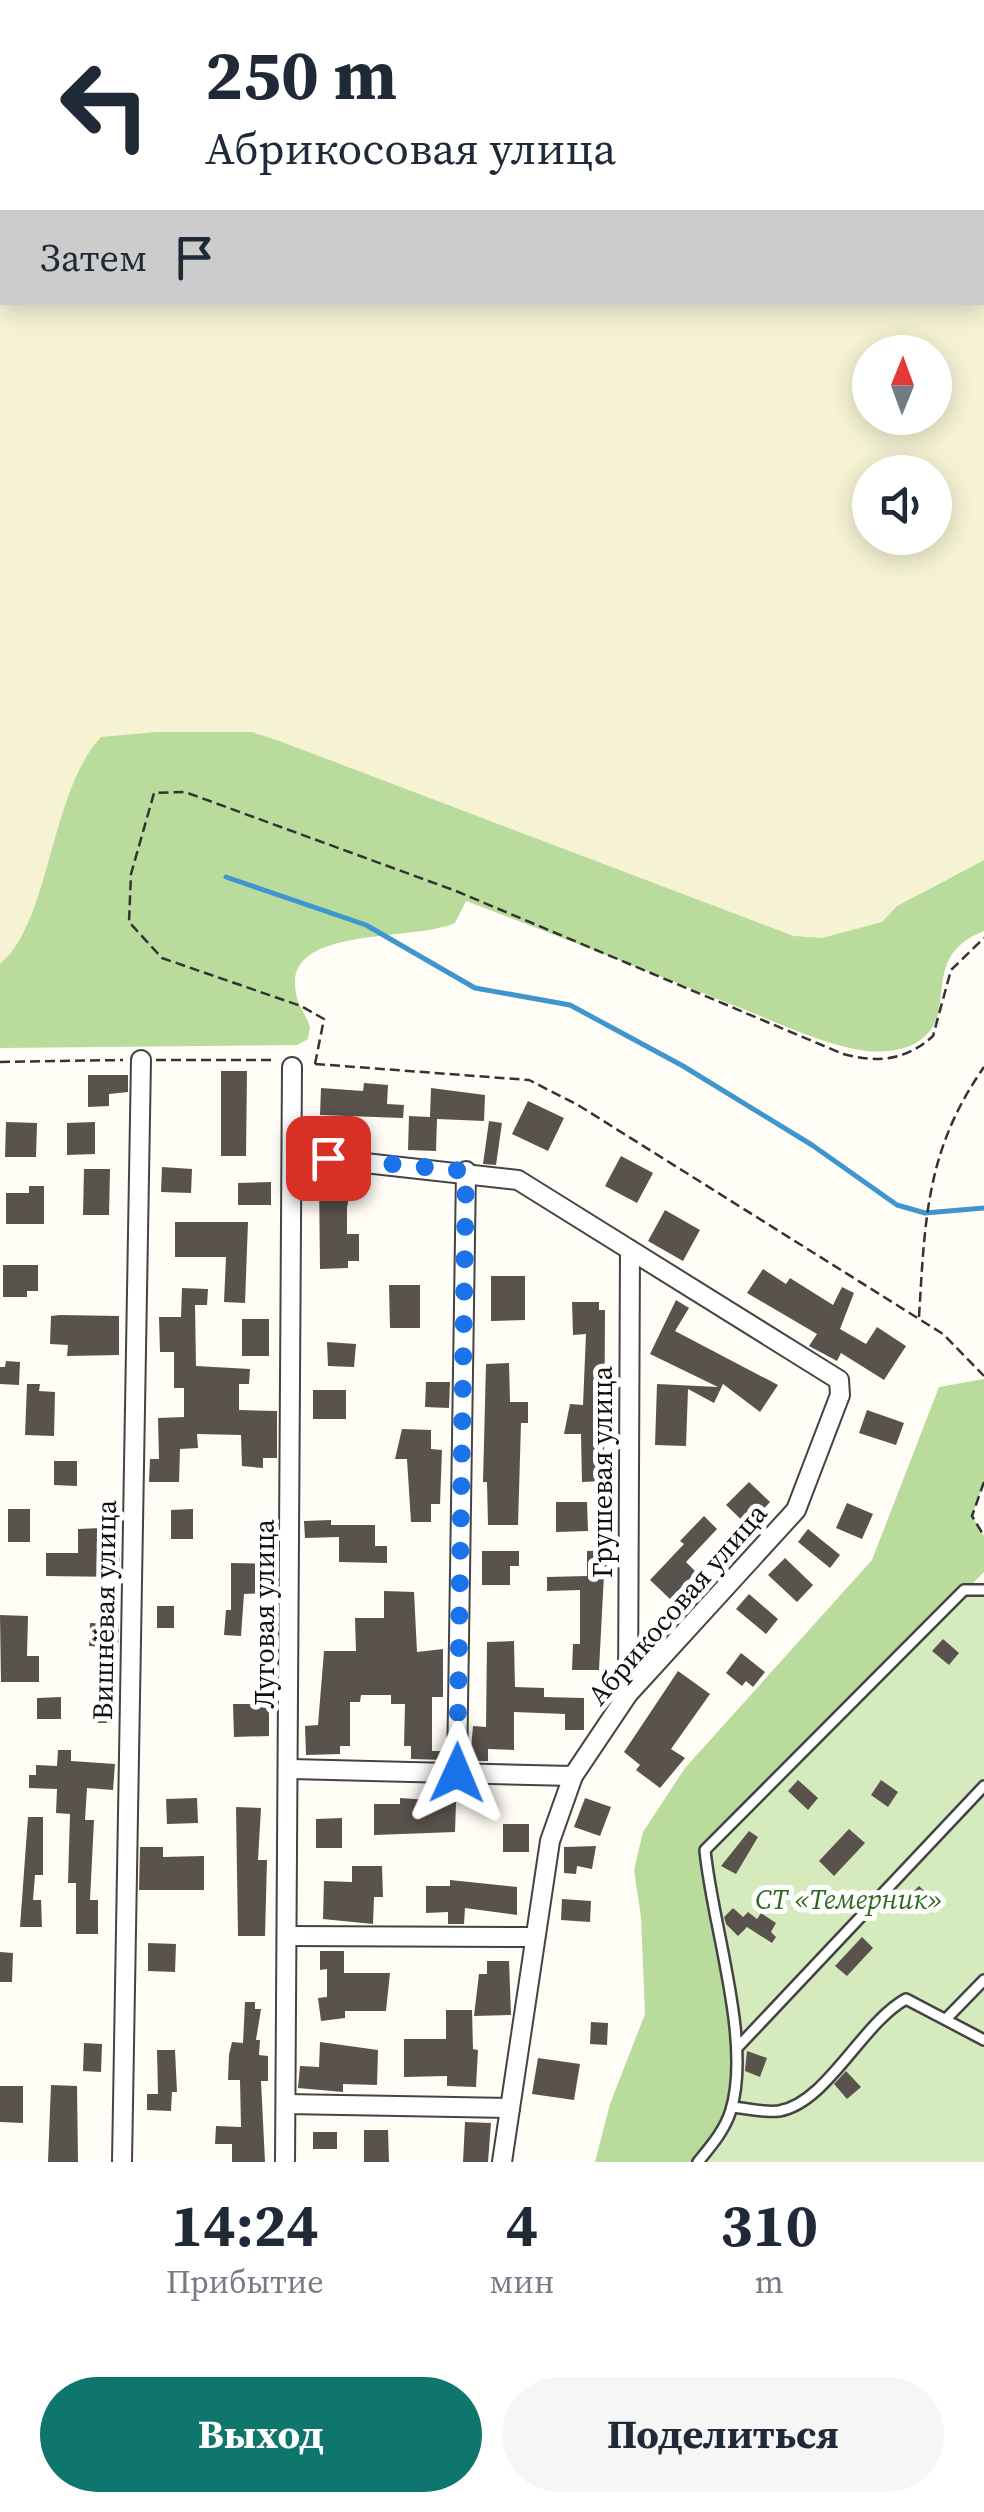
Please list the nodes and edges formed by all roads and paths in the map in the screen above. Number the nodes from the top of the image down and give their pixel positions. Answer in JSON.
{"nodes":[{"id":1,"x":984,"y":938,"type":"edge"},
{"id":2,"x":141,"y":1060,"type":"junction"},
{"id":3,"x":0,"y":1062,"type":"edge"},
{"id":4,"x":315,"y":1064,"type":"junction"},
{"id":5,"x":292,"y":1067,"type":"junction"},
{"id":6,"x":984,"y":1067,"type":"edge"},
{"id":7,"x":293,"y":1154,"type":"junction"},
{"id":8,"x":466,"y":1171,"type":"junction"},
{"id":9,"x":630,"y":1250,"type":"junction"},
{"id":10,"x":919,"y":1320,"type":"junction"},
{"id":11,"x":984,"y":1376,"type":"edge"},
{"id":12,"x":984,"y":1482,"type":"edge"},
{"id":13,"x":984,"y":1536,"type":"edge"},
{"id":14,"x":984,"y":1590,"type":"edge"},
{"id":15,"x":628,"y":1694,"type":"junction"},
{"id":16,"x":290,"y":1769,"type":"junction"},
{"id":17,"x":457,"y":1773,"type":"junction"},
{"id":18,"x":573,"y":1776,"type":"junction"},
{"id":19,"x":984,"y":1786,"type":"edge"},
{"id":20,"x":288,"y":1936,"type":"junction"},
{"id":21,"x":535,"y":1938,"type":"junction"},
{"id":22,"x":984,"y":1980,"type":"edge"},
{"id":23,"x":946,"y":2019,"type":"junction"},
{"id":24,"x":984,"y":2040,"type":"edge"},
{"id":25,"x":737,"y":2048,"type":"junction"},
{"id":26,"x":286,"y":2104,"type":"junction"},
{"id":27,"x":510,"y":2108,"type":"junction"},
{"id":28,"x":732,"y":2108,"type":"junction"},
{"id":29,"x":122,"y":2162,"type":"edge"},
{"id":30,"x":285,"y":2162,"type":"edge"},
{"id":31,"x":502,"y":2162,"type":"edge"},
{"id":32,"x":698,"y":2162,"type":"edge"}],
"edges":[{"from":1,"to":4,"type":"path"},
{"from":2,"to":3,"type":"path"},
{"from":2,"to":5,"type":"path"},
{"from":2,"to":29,"type":"street","name":"Вишнёвая улица"},
{"from":4,"to":5,"type":"path"},
{"from":4,"to":10,"type":"path"},
{"from":5,"to":7,"type":"street","name":"Луговая улица"},
{"from":6,"to":10,"type":"path"},
{"from":7,"to":8,"type":"street","name":"Абрикосовая улица"},
{"from":7,"to":16,"type":"street","name":"Луговая улица"},
{"from":8,"to":9,"type":"street","name":"Абрикосовая улица"},
{"from":8,"to":17,"type":"street"},
{"from":9,"to":15,"type":"street","name":"Грушевая улица"},
{"from":9,"to":15,"type":"street","name":"Абрикосовая улица"},
{"from":10,"to":11,"type":"path"},
{"from":12,"to":13,"type":"path"},
{"from":14,"to":25,"type":"lane"},
{"from":15,"to":18,"type":"street","name":"Абрикосовая улица"},
{"from":16,"to":17,"type":"street"},
{"from":16,"to":20,"type":"street","name":"Луговая улица"},
{"from":17,"to":18,"type":"street"},
{"from":18,"to":21,"type":"street","name":"Абрикосовая улица"},
{"from":19,"to":25,"type":"lane"},
{"from":20,"to":21,"type":"street"},
{"from":20,"to":26,"type":"street","name":"Луговая улица"},
{"from":21,"to":27,"type":"street","name":"Абрикосовая улица"},
{"from":22,"to":23,"type":"lane"},
{"from":23,"to":24,"type":"lane"},
{"from":23,"to":28,"type":"lane"},
{"from":25,"to":28,"type":"lane"},
{"from":26,"to":27,"type":"street"},
{"from":26,"to":30,"type":"street","name":"Луговая улица"},
{"from":27,"to":31,"type":"street","name":"Абрикосовая улица"},
{"from":28,"to":32,"type":"lane"}]}
